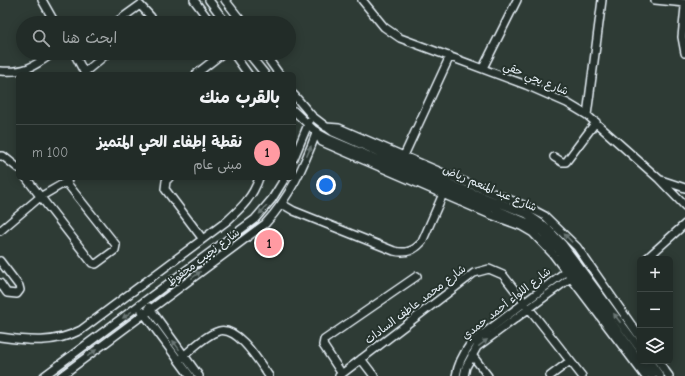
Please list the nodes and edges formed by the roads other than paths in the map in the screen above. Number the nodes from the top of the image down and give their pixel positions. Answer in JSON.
{"nodes":[{"id":1,"x":42,"y":0,"type":"edge"},
{"id":2,"x":194,"y":0,"type":"edge"},
{"id":3,"x":209,"y":0,"type":"edge"},
{"id":4,"x":226,"y":0,"type":"edge"},
{"id":5,"x":362,"y":0,"type":"edge"},
{"id":6,"x":517,"y":0,"type":"edge"},
{"id":7,"x":602,"y":0,"type":"edge"},
{"id":8,"x":655,"y":0,"type":"edge"},
{"id":9,"x":685,"y":3,"type":"edge"},
{"id":10,"x":685,"y":7,"type":"edge"},
{"id":11,"x":51,"y":16,"type":"edge"},
{"id":12,"x":125,"y":16,"type":"edge"},
{"id":13,"x":150,"y":16,"type":"edge"},
{"id":14,"x":206,"y":16,"type":"edge"},
{"id":15,"x":221,"y":16,"type":"edge"},
{"id":16,"x":238,"y":16,"type":"edge"},
{"id":17,"x":685,"y":53,"type":"edge"},
{"id":18,"x":450,"y":56,"type":"junction"},
{"id":19,"x":43,"y":60,"type":"edge"},
{"id":20,"x":78,"y":60,"type":"edge"},
{"id":21,"x":100,"y":60,"type":"edge"},
{"id":22,"x":214,"y":60,"type":"edge"},
{"id":23,"x":238,"y":60,"type":"edge"},
{"id":24,"x":254,"y":60,"type":"edge"},
{"id":25,"x":269,"y":60,"type":"edge"},
{"id":26,"x":483,"y":68,"type":"junction"},
{"id":27,"x":0,"y":72,"type":"edge"},
{"id":28,"x":84,"y":72,"type":"edge"},
{"id":29,"x":86,"y":72,"type":"edge"},
{"id":30,"x":199,"y":72,"type":"edge"},
{"id":31,"x":247,"y":72,"type":"edge"},
{"id":32,"x":263,"y":72,"type":"edge"},
{"id":33,"x":278,"y":72,"type":"edge"},
{"id":34,"x":296,"y":97,"type":"edge"},
{"id":35,"x":296,"y":113,"type":"edge"},
{"id":36,"x":587,"y":115,"type":"junction"},
{"id":37,"x":312,"y":116,"type":"junction"},
{"id":38,"x":596,"y":122,"type":"junction"},
{"id":39,"x":308,"y":125,"type":"junction"},
{"id":40,"x":322,"y":125,"type":"junction"},
{"id":41,"x":317,"y":132,"type":"junction"},
{"id":42,"x":296,"y":153,"type":"edge"},
{"id":43,"x":0,"y":156,"type":"edge"},
{"id":44,"x":554,"y":157,"type":"dead end"},
{"id":45,"x":403,"y":158,"type":"junction"},
{"id":46,"x":16,"y":166,"type":"edge"},
{"id":47,"x":296,"y":179,"type":"edge"},
{"id":48,"x":659,"y":179,"type":"junction"},
{"id":49,"x":27,"y":180,"type":"edge"},
{"id":50,"x":68,"y":180,"type":"edge"},
{"id":51,"x":167,"y":180,"type":"edge"},
{"id":52,"x":259,"y":180,"type":"edge"},
{"id":53,"x":284,"y":180,"type":"edge"},
{"id":54,"x":296,"y":180,"type":"edge"},
{"id":55,"x":685,"y":188,"type":"edge"},
{"id":56,"x":443,"y":194,"type":"junction"},
{"id":57,"x":40,"y":197,"type":"junction"},
{"id":58,"x":282,"y":204,"type":"junction"},
{"id":59,"x":685,"y":206,"type":"edge"},
{"id":60,"x":685,"y":224,"type":"edge"},
{"id":61,"x":554,"y":229,"type":"junction"},
{"id":62,"x":0,"y":231,"type":"edge"},
{"id":63,"x":202,"y":238,"type":"junction"},
{"id":64,"x":649,"y":256,"type":"edge"},
{"id":65,"x":583,"y":258,"type":"junction"},
{"id":66,"x":0,"y":260,"type":"edge"},
{"id":67,"x":588,"y":265,"type":"junction"},
{"id":68,"x":570,"y":267,"type":"junction"},
{"id":69,"x":575,"y":274,"type":"junction"},
{"id":70,"x":417,"y":276,"type":"dead end"},
{"id":71,"x":0,"y":283,"type":"edge"},
{"id":72,"x":145,"y":301,"type":"junction"},
{"id":73,"x":525,"y":301,"type":"junction"},
{"id":74,"x":614,"y":301,"type":"junction"},
{"id":75,"x":607,"y":305,"type":"junction"},
{"id":76,"x":138,"y":306,"type":"junction"},
{"id":77,"x":530,"y":308,"type":"junction"},
{"id":78,"x":150,"y":309,"type":"junction"},
{"id":79,"x":144,"y":314,"type":"junction"},
{"id":80,"x":637,"y":328,"type":"edge"},
{"id":81,"x":0,"y":337,"type":"edge"},
{"id":82,"x":637,"y":345,"type":"edge"},
{"id":83,"x":472,"y":355,"type":"junction"},
{"id":84,"x":637,"y":357,"type":"edge"},
{"id":85,"x":181,"y":358,"type":"junction"},
{"id":86,"x":361,"y":359,"type":"junction"},
{"id":87,"x":570,"y":361,"type":"junction"},
{"id":88,"x":642,"y":364,"type":"edge"},
{"id":89,"x":651,"y":364,"type":"edge"},
{"id":90,"x":660,"y":364,"type":"edge"},
{"id":91,"x":340,"y":375,"type":"edge"},
{"id":92,"x":642,"y":375,"type":"edge"},
{"id":93,"x":44,"y":376,"type":"edge"},
{"id":94,"x":60,"y":376,"type":"edge"},
{"id":95,"x":190,"y":376,"type":"edge"},
{"id":96,"x":199,"y":376,"type":"edge"},
{"id":97,"x":269,"y":376,"type":"edge"},
{"id":98,"x":374,"y":376,"type":"edge"},
{"id":99,"x":456,"y":376,"type":"edge"},
{"id":100,"x":464,"y":376,"type":"edge"},
{"id":101,"x":488,"y":376,"type":"edge"},
{"id":102,"x":550,"y":376,"type":"edge"},
{"id":103,"x":582,"y":376,"type":"edge"},
{"id":104,"x":652,"y":376,"type":"edge"},
{"id":105,"x":660,"y":376,"type":"edge"},
{"id":106,"x":669,"y":376,"type":"edge"}],
"edges":[{"from":1,"to":11,"type":"street"},
{"from":2,"to":14,"type":"street"},
{"from":3,"to":15,"type":"street"},
{"from":4,"to":16,"type":"street"},
{"from":5,"to":18,"type":"street","name":"شارع يحي حقي"},
{"from":6,"to":26,"type":"street"},
{"from":7,"to":36,"type":"street"},
{"from":8,"to":9,"type":"street"},
{"from":10,"to":17,"type":"street"},
{"from":12,"to":13,"type":"street"},
{"from":18,"to":26,"type":"street","name":"شارع يحي حقي"},
{"from":18,"to":45,"type":"street"},
{"from":19,"to":27,"type":"street"},
{"from":20,"to":28,"type":"street"},
{"from":21,"to":29,"type":"street"},
{"from":22,"to":30,"type":"street"},
{"from":23,"to":31,"type":"street"},
{"from":24,"to":32,"type":"street"},
{"from":25,"to":33,"type":"street"},
{"from":26,"to":36,"type":"street","name":"شارع يحي حقي"},
{"from":34,"to":37,"type":"street","name":"شارع عبد المنعم رياض"},
{"from":35,"to":39,"type":"street","name":"شارع عبد المنعم رياض"},
{"from":36,"to":38,"type":"street","name":"شارع يحي حقي"},
{"from":37,"to":39,"type":"street"},
{"from":37,"to":40,"type":"street","name":"شارع عبد المنعم رياض"},
{"from":38,"to":44,"type":"street"},
{"from":38,"to":48,"type":"street","name":"شارع يحي حقي"},
{"from":39,"to":41,"type":"street","name":"شارع عبد المنعم رياض"},
{"from":39,"to":42,"type":"street"},
{"from":40,"to":41,"type":"street","name":"شارع نجيب محفوظ"},
{"from":40,"to":45,"type":"street","name":"شارع عبد المنعم رياض"},
{"from":47,"to":41,"type":"street","name":"شارع نجيب محفوظ","one_way":true},
{"from":41,"to":56,"type":"street"},
{"from":41,"to":68,"type":"street","name":"شارع عبد المنعم رياض"},
{"from":43,"to":46,"type":"street"},
{"from":45,"to":61,"type":"street","name":"شارع عبد المنعم رياض"},
{"from":48,"to":55,"type":"street"},
{"from":48,"to":59,"type":"street","name":"شارع يحي حقي"},
{"from":49,"to":57,"type":"street"},
{"from":50,"to":57,"type":"street"},
{"from":50,"to":57,"type":"street"},
{"from":51,"to":63,"type":"street"},
{"from":52,"to":63,"type":"street"},
{"from":53,"to":72,"type":"street","name":"شارع نجيب محفوظ","one_way":true},
{"from":58,"to":54,"type":"street","name":"شارع نجيب محفوظ","one_way":true},
{"from":56,"to":58,"type":"street"},
{"from":56,"to":68,"type":"street"},
{"from":57,"to":62,"type":"street"},
{"from":78,"to":58,"type":"street","name":"شارع نجيب محفوظ","one_way":true},
{"from":60,"to":64,"type":"street"},
{"from":65,"to":61,"type":"street","one_way":true},
{"from":61,"to":68,"type":"street","name":"شارع عبد المنعم رياض"},
{"from":63,"to":81,"type":"street"},
{"from":65,"to":67,"type":"street"},
{"from":65,"to":68,"type":"street","name":"شارع اللواء أحمد حمدي"},
{"from":66,"to":71,"type":"street"},
{"from":67,"to":69,"type":"street","name":"شارع اللواء أحمد حمدي"},
{"from":67,"to":74,"type":"street"},
{"from":68,"to":69,"type":"street","name":"شارع عبد المنعم رياض"},
{"from":68,"to":73,"type":"street","name":"شارع اللواء أحمد حمدي"},
{"from":69,"to":75,"type":"street","name":"شارع عبد المنعم رياض"},
{"from":69,"to":77,"type":"street","name":"شارع اللواء أحمد حمدي"},
{"from":69,"to":84,"type":"street","name":"شارع عبد المنعم رياض"},
{"from":69,"to":92,"type":"street"},
{"from":70,"to":91,"type":"street"},
{"from":72,"to":76,"type":"street","name":"شارع نجيب محفوظ"},
{"from":72,"to":78,"type":"street"},
{"from":73,"to":77,"type":"street","name":"شارع محمد عاطف السادات"},
{"from":73,"to":86,"type":"street","name":"شارع محمد عاطف السادات"},
{"from":73,"to":99,"type":"street","name":"شارع اللواء أحمد حمدي"},
{"from":74,"to":75,"type":"street"},
{"from":74,"to":80,"type":"street"},
{"from":82,"to":75,"type":"street","name":"شارع عبد المنعم رياض","one_way":true},
{"from":76,"to":79,"type":"street"},
{"from":76,"to":93,"type":"street","name":"شارع نجيب محفوظ","one_way":true},
{"from":83,"to":77,"type":"street","name":"شارع اللواء أحمد حمدي","one_way":true},
{"from":77,"to":87,"type":"street","name":"شارع محمد عاطف السادات"},
{"from":78,"to":79,"type":"street","name":"شارع نجيب محفوظ"},
{"from":85,"to":78,"type":"street","one_way":true},
{"from":79,"to":85,"type":"street"},
{"from":94,"to":79,"type":"street","name":"شارع نجيب محفوظ","one_way":true},
{"from":83,"to":100,"type":"street","name":"شارع اللواء أحمد حمدي"},
{"from":83,"to":101,"type":"street"},
{"from":85,"to":95,"type":"street"},
{"from":85,"to":96,"type":"street"},
{"from":85,"to":97,"type":"street"},
{"from":86,"to":91,"type":"street","name":"شارع محمد عاطف السادات"},
{"from":86,"to":98,"type":"street"},
{"from":87,"to":102,"type":"street"},
{"from":87,"to":103,"type":"street","name":"شارع محمد عاطف السادات"},
{"from":88,"to":104,"type":"street","name":"شارع عبد المنعم رياض"},
{"from":89,"to":105,"type":"street"},
{"from":90,"to":106,"type":"street"}]}
